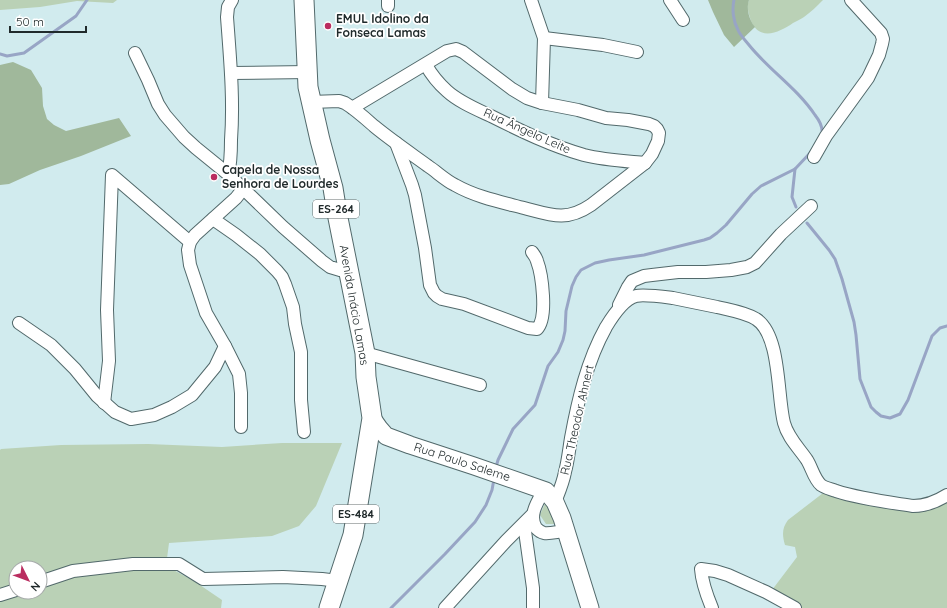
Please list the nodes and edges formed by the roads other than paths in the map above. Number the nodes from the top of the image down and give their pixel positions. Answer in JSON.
{"nodes":[{"id":1,"x":232,"y":0,"type":"edge"},
{"id":2,"x":304,"y":0,"type":"edge"},
{"id":3,"x":530,"y":0,"type":"edge"},
{"id":4,"x":670,"y":0,"type":"edge"},
{"id":5,"x":851,"y":0,"type":"edge"},
{"id":6,"x":683,"y":20,"type":"dead end"},
{"id":7,"x":544,"y":38,"type":"junction"},
{"id":8,"x":637,"y":52,"type":"dead end"},
{"id":9,"x":135,"y":53,"type":"dead end"},
{"id":10,"x":426,"y":65,"type":"junction"},
{"id":11,"x":308,"y":72,"type":"junction"},
{"id":12,"x":231,"y":73,"type":"junction"},
{"id":13,"x":311,"y":102,"type":"junction"},
{"id":14,"x":542,"y":103,"type":"junction"},
{"id":15,"x":352,"y":108,"type":"junction"},
{"id":16,"x":396,"y":143,"type":"junction"},
{"id":17,"x":814,"y":157,"type":"dead end"},
{"id":18,"x":648,"y":158,"type":"junction"},
{"id":19,"x":228,"y":174,"type":"junction"},
{"id":20,"x":243,"y":189,"type":"junction"},
{"id":21,"x":811,"y":206,"type":"dead end"},
{"id":22,"x":213,"y":219,"type":"junction"},
{"id":23,"x":190,"y":242,"type":"junction"},
{"id":24,"x":532,"y":252,"type":"dead end"},
{"id":25,"x":349,"y":271,"type":"junction"},
{"id":26,"x":618,"y":311,"type":"junction"},
{"id":27,"x":19,"y":323,"type":"dead end"},
{"id":28,"x":225,"y":346,"type":"junction"},
{"id":29,"x":364,"y":353,"type":"junction"},
{"id":30,"x":480,"y":385,"type":"dead end"},
{"id":31,"x":104,"y":403,"type":"junction"},
{"id":32,"x":372,"y":418,"type":"junction"},
{"id":33,"x":241,"y":427,"type":"dead end"},
{"id":34,"x":304,"y":432,"type":"dead end"},
{"id":35,"x":947,"y":495,"type":"edge"},
{"id":36,"x":549,"y":496,"type":"junction"},
{"id":37,"x":533,"y":514,"type":"junction"},
{"id":38,"x":524,"y":524,"type":"junction"},
{"id":39,"x":566,"y":531,"type":"junction"},
{"id":40,"x":48,"y":579,"type":"edge"},
{"id":41,"x":338,"y":581,"type":"junction"},
{"id":42,"x":329,"y":608,"type":"edge"},
{"id":43,"x":445,"y":608,"type":"edge"},
{"id":44,"x":533,"y":608,"type":"edge"},
{"id":45,"x":590,"y":608,"type":"edge"},
{"id":46,"x":712,"y":608,"type":"edge"},
{"id":47,"x":795,"y":608,"type":"edge"}],
"edges":[{"from":1,"to":12,"type":"street"},
{"from":2,"to":11,"type":"main road","name":"Avenida Inácio Lamas","number":"ES-264"},
{"from":3,"to":7,"type":"street"},
{"from":4,"to":6,"type":"street"},
{"from":5,"to":17,"type":"street"},
{"from":7,"to":8,"type":"street"},
{"from":7,"to":14,"type":"street"},
{"from":9,"to":19,"type":"street"},
{"from":10,"to":14,"type":"street"},
{"from":10,"to":15,"type":"street"},
{"from":10,"to":18,"type":"street","name":"Rua Ângelo Leite"},
{"from":11,"to":12,"type":"street"},
{"from":11,"to":13,"type":"main road","name":"Avenida Inácio Lamas","number":"ES-264"},
{"from":12,"to":19,"type":"street"},
{"from":13,"to":15,"type":"street"},
{"from":13,"to":25,"type":"main road","name":"Avenida Inácio Lamas","number":"ES-264"},
{"from":14,"to":18,"type":"street"},
{"from":15,"to":16,"type":"street"},
{"from":16,"to":18,"type":"street"},
{"from":16,"to":24,"type":"street"},
{"from":19,"to":20,"type":"street"},
{"from":20,"to":22,"type":"street"},
{"from":20,"to":25,"type":"street"},
{"from":21,"to":26,"type":"street"},
{"from":22,"to":23,"type":"street"},
{"from":22,"to":34,"type":"street"},
{"from":23,"to":28,"type":"street"},
{"from":23,"to":31,"type":"street"},
{"from":25,"to":29,"type":"main road","name":"Avenida Inácio Lamas","number":"ES-264"},
{"from":26,"to":35,"type":"street","name":"Rua Theodor Ahnert"},
{"from":26,"to":36,"type":"street","name":"Rua Theodor Ahnert"},
{"from":27,"to":31,"type":"street"},
{"from":28,"to":31,"type":"street"},
{"from":28,"to":33,"type":"street"},
{"from":29,"to":30,"type":"street"},
{"from":29,"to":32,"type":"main road","name":"Avenida Inácio Lamas","number":"ES-264"},
{"from":32,"to":36,"type":"main road","name":"Rua Paulo Saleme"},
{"from":32,"to":41,"type":"main road","name":"Avenida Inácio Lamas","number":"ES-484"},
{"from":36,"to":37,"type":"street","name":"Rua Theodor Ahnert"},
{"from":36,"to":39,"type":"main road"},
{"from":37,"to":38,"type":"street","name":"Rua Theodor Ahnert"},
{"from":37,"to":39,"type":"street"},
{"from":38,"to":43,"type":"street","name":"Rua Theodor Ahnert"},
{"from":38,"to":44,"type":"street"},
{"from":39,"to":45,"type":"main road"},
{"from":40,"to":41,"type":"street"},
{"from":41,"to":42,"type":"main road","name":"Avenida Inácio Lamas","number":"ES-484"},
{"from":46,"to":47,"type":"street"}]}
